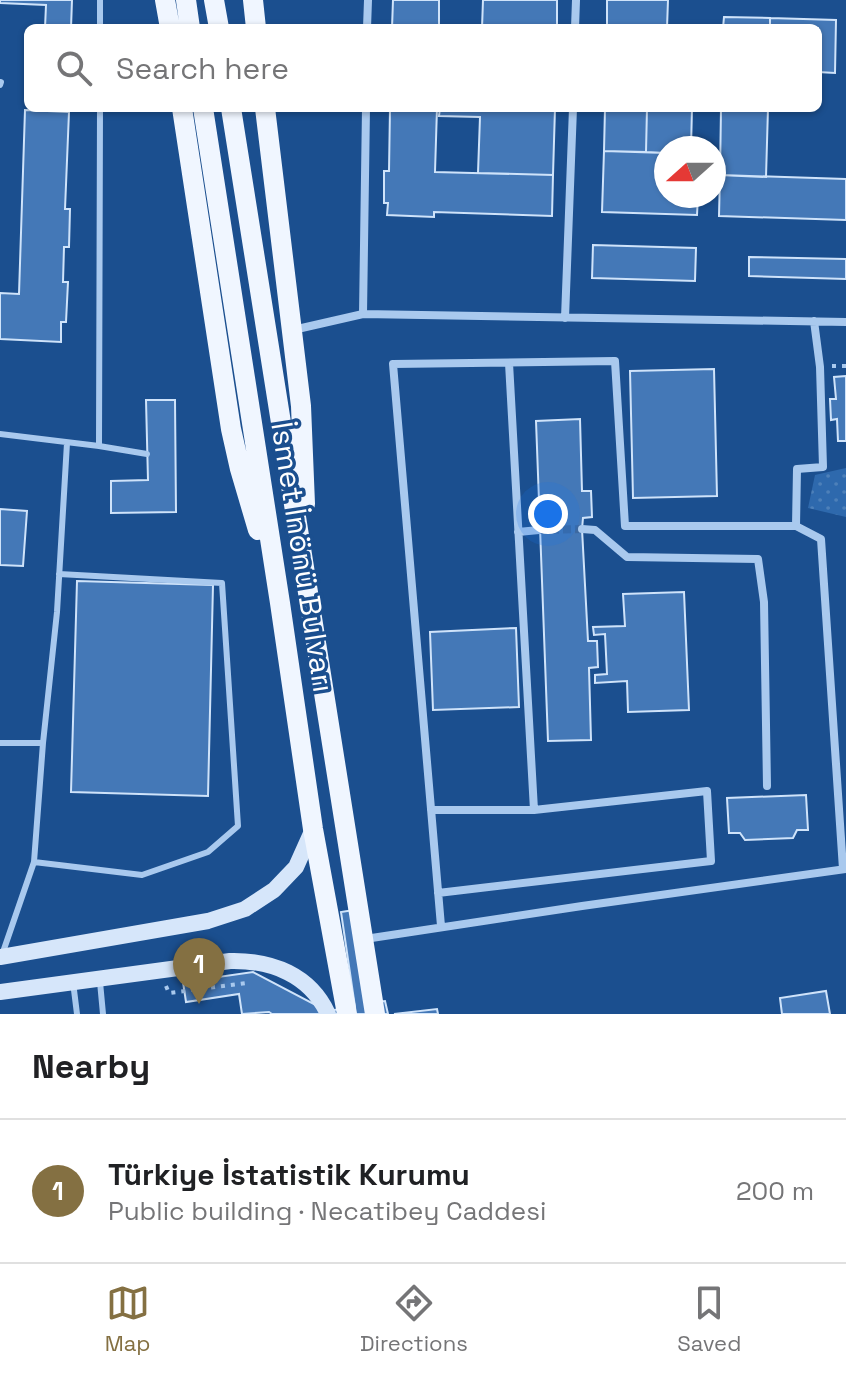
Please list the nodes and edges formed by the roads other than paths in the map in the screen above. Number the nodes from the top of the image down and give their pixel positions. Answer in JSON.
{"nodes":[{"id":1,"x":100,"y":0,"type":"edge"},
{"id":2,"x":165,"y":0,"type":"edge"},
{"id":3,"x":186,"y":0,"type":"edge"},
{"id":4,"x":214,"y":0,"type":"edge"},
{"id":5,"x":253,"y":0,"type":"edge"},
{"id":6,"x":368,"y":0,"type":"edge"},
{"id":7,"x":576,"y":0,"type":"edge"},
{"id":8,"x":100,"y":24,"type":"edge"},
{"id":9,"x":169,"y":24,"type":"edge"},
{"id":10,"x":189,"y":24,"type":"edge"},
{"id":11,"x":218,"y":24,"type":"edge"},
{"id":12,"x":256,"y":24,"type":"edge"},
{"id":13,"x":367,"y":24,"type":"edge"},
{"id":14,"x":575,"y":24,"type":"edge"},
{"id":15,"x":100,"y":112,"type":"edge"},
{"id":16,"x":183,"y":112,"type":"edge"},
{"id":17,"x":204,"y":112,"type":"edge"},
{"id":18,"x":232,"y":112,"type":"edge"},
{"id":19,"x":265,"y":112,"type":"edge"},
{"id":20,"x":366,"y":112,"type":"edge"},
{"id":21,"x":573,"y":112,"type":"edge"},
{"id":22,"x":363,"y":314,"type":"junction"},
{"id":23,"x":565,"y":318,"type":"junction"},
{"id":24,"x":814,"y":321,"type":"junction"},
{"id":25,"x":846,"y":322,"type":"edge"},
{"id":26,"x":292,"y":330,"type":"junction"},
{"id":27,"x":509,"y":363,"type":"junction"},
{"id":28,"x":0,"y":434,"type":"edge"},
{"id":29,"x":67,"y":443,"type":"junction"},
{"id":30,"x":99,"y":446,"type":"junction"},
{"id":31,"x":147,"y":454,"type":"dead end"},
{"id":32,"x":796,"y":526,"type":"junction"},
{"id":33,"x":582,"y":529,"type":"tunnel mouth"},
{"id":34,"x":539,"y":530,"type":"tunnel mouth"},
{"id":35,"x":518,"y":532,"type":"junction"},
{"id":36,"x":59,"y":574,"type":"junction"},
{"id":37,"x":310,"y":600,"type":"junction"},
{"id":38,"x":280,"y":603,"type":"junction"},
{"id":39,"x":0,"y":743,"type":"edge"},
{"id":40,"x":43,"y":743,"type":"junction"},
{"id":41,"x":767,"y":786,"type":"dead end"},
{"id":42,"x":431,"y":810,"type":"junction"},
{"id":43,"x":534,"y":810,"type":"junction"},
{"id":44,"x":313,"y":829,"type":"junction"},
{"id":45,"x":34,"y":862,"type":"junction"},
{"id":46,"x":844,"y":869,"type":"edge"},
{"id":47,"x":438,"y":893,"type":"junction"},
{"id":48,"x":441,"y":926,"type":"junction"},
{"id":49,"x":364,"y":940,"type":"junction"},
{"id":50,"x":1,"y":957,"type":"edge"},
{"id":51,"x":99,"y":980,"type":"junction"},
{"id":52,"x":73,"y":982,"type":"junction"},
{"id":53,"x":0,"y":992,"type":"edge"},
{"id":54,"x":77,"y":1014,"type":"edge"},
{"id":55,"x":103,"y":1014,"type":"edge"},
{"id":56,"x":328,"y":1014,"type":"edge"},
{"id":57,"x":347,"y":1014,"type":"edge"},
{"id":58,"x":375,"y":1014,"type":"edge"}],
"edges":[{"from":1,"to":8,"type":"lane"},
{"from":2,"to":9,"type":"main road"},
{"from":3,"to":10,"type":"main road"},
{"from":4,"to":11,"type":"main road"},
{"from":5,"to":12,"type":"main road"},
{"from":6,"to":13,"type":"street"},
{"from":7,"to":14,"type":"street"},
{"from":15,"to":30,"type":"lane"},
{"from":16,"to":38,"type":"main road"},
{"from":17,"to":38,"type":"main road","name":"İsmet İnönü Bulvarı"},
{"from":18,"to":37,"type":"main road","name":"İsmet İnönü Bulvarı"},
{"from":19,"to":26,"type":"main road"},
{"from":20,"to":22,"type":"street"},
{"from":21,"to":23,"type":"street"},
{"from":22,"to":23,"type":"street"},
{"from":22,"to":26,"type":"street"},
{"from":23,"to":24,"type":"street"},
{"from":24,"to":25,"type":"street"},
{"from":24,"to":32,"type":"street"},
{"from":26,"to":37,"type":"main road"},
{"from":27,"to":32,"type":"street"},
{"from":27,"to":35,"type":"street"},
{"from":27,"to":42,"type":"street"},
{"from":28,"to":29,"type":"lane"},
{"from":29,"to":30,"type":"lane"},
{"from":29,"to":36,"type":"lane"},
{"from":30,"to":31,"type":"lane"},
{"from":32,"to":46,"type":"street"},
{"from":33,"to":41,"type":"street"},
{"from":34,"to":35,"type":"street"},
{"from":35,"to":43,"type":"street"},
{"from":36,"to":40,"type":"lane"},
{"from":36,"to":45,"type":"lane"},
{"from":37,"to":49,"type":"main road","name":"İsmet İnönü Bulvarı"},
{"from":38,"to":44,"type":"main road","name":"İsmet İnönü Bulvarı"},
{"from":39,"to":40,"type":"lane"},
{"from":40,"to":45,"type":"lane"},
{"from":42,"to":43,"type":"street"},
{"from":42,"to":47,"type":"street"},
{"from":43,"to":47,"type":"street"},
{"from":44,"to":50,"type":"main road"},
{"from":44,"to":57,"type":"main road","name":"İsmet İnönü Bulvarı"},
{"from":45,"to":50,"type":"lane"},
{"from":46,"to":48,"type":"street"},
{"from":47,"to":48,"type":"street"},
{"from":48,"to":49,"type":"street"},
{"from":49,"to":58,"type":"main road","name":"İsmet İnönü Bulvarı"},
{"from":51,"to":52,"type":"main road"},
{"from":51,"to":55,"type":"lane"},
{"from":51,"to":56,"type":"main road"},
{"from":52,"to":53,"type":"main road"},
{"from":52,"to":54,"type":"lane"}]}
